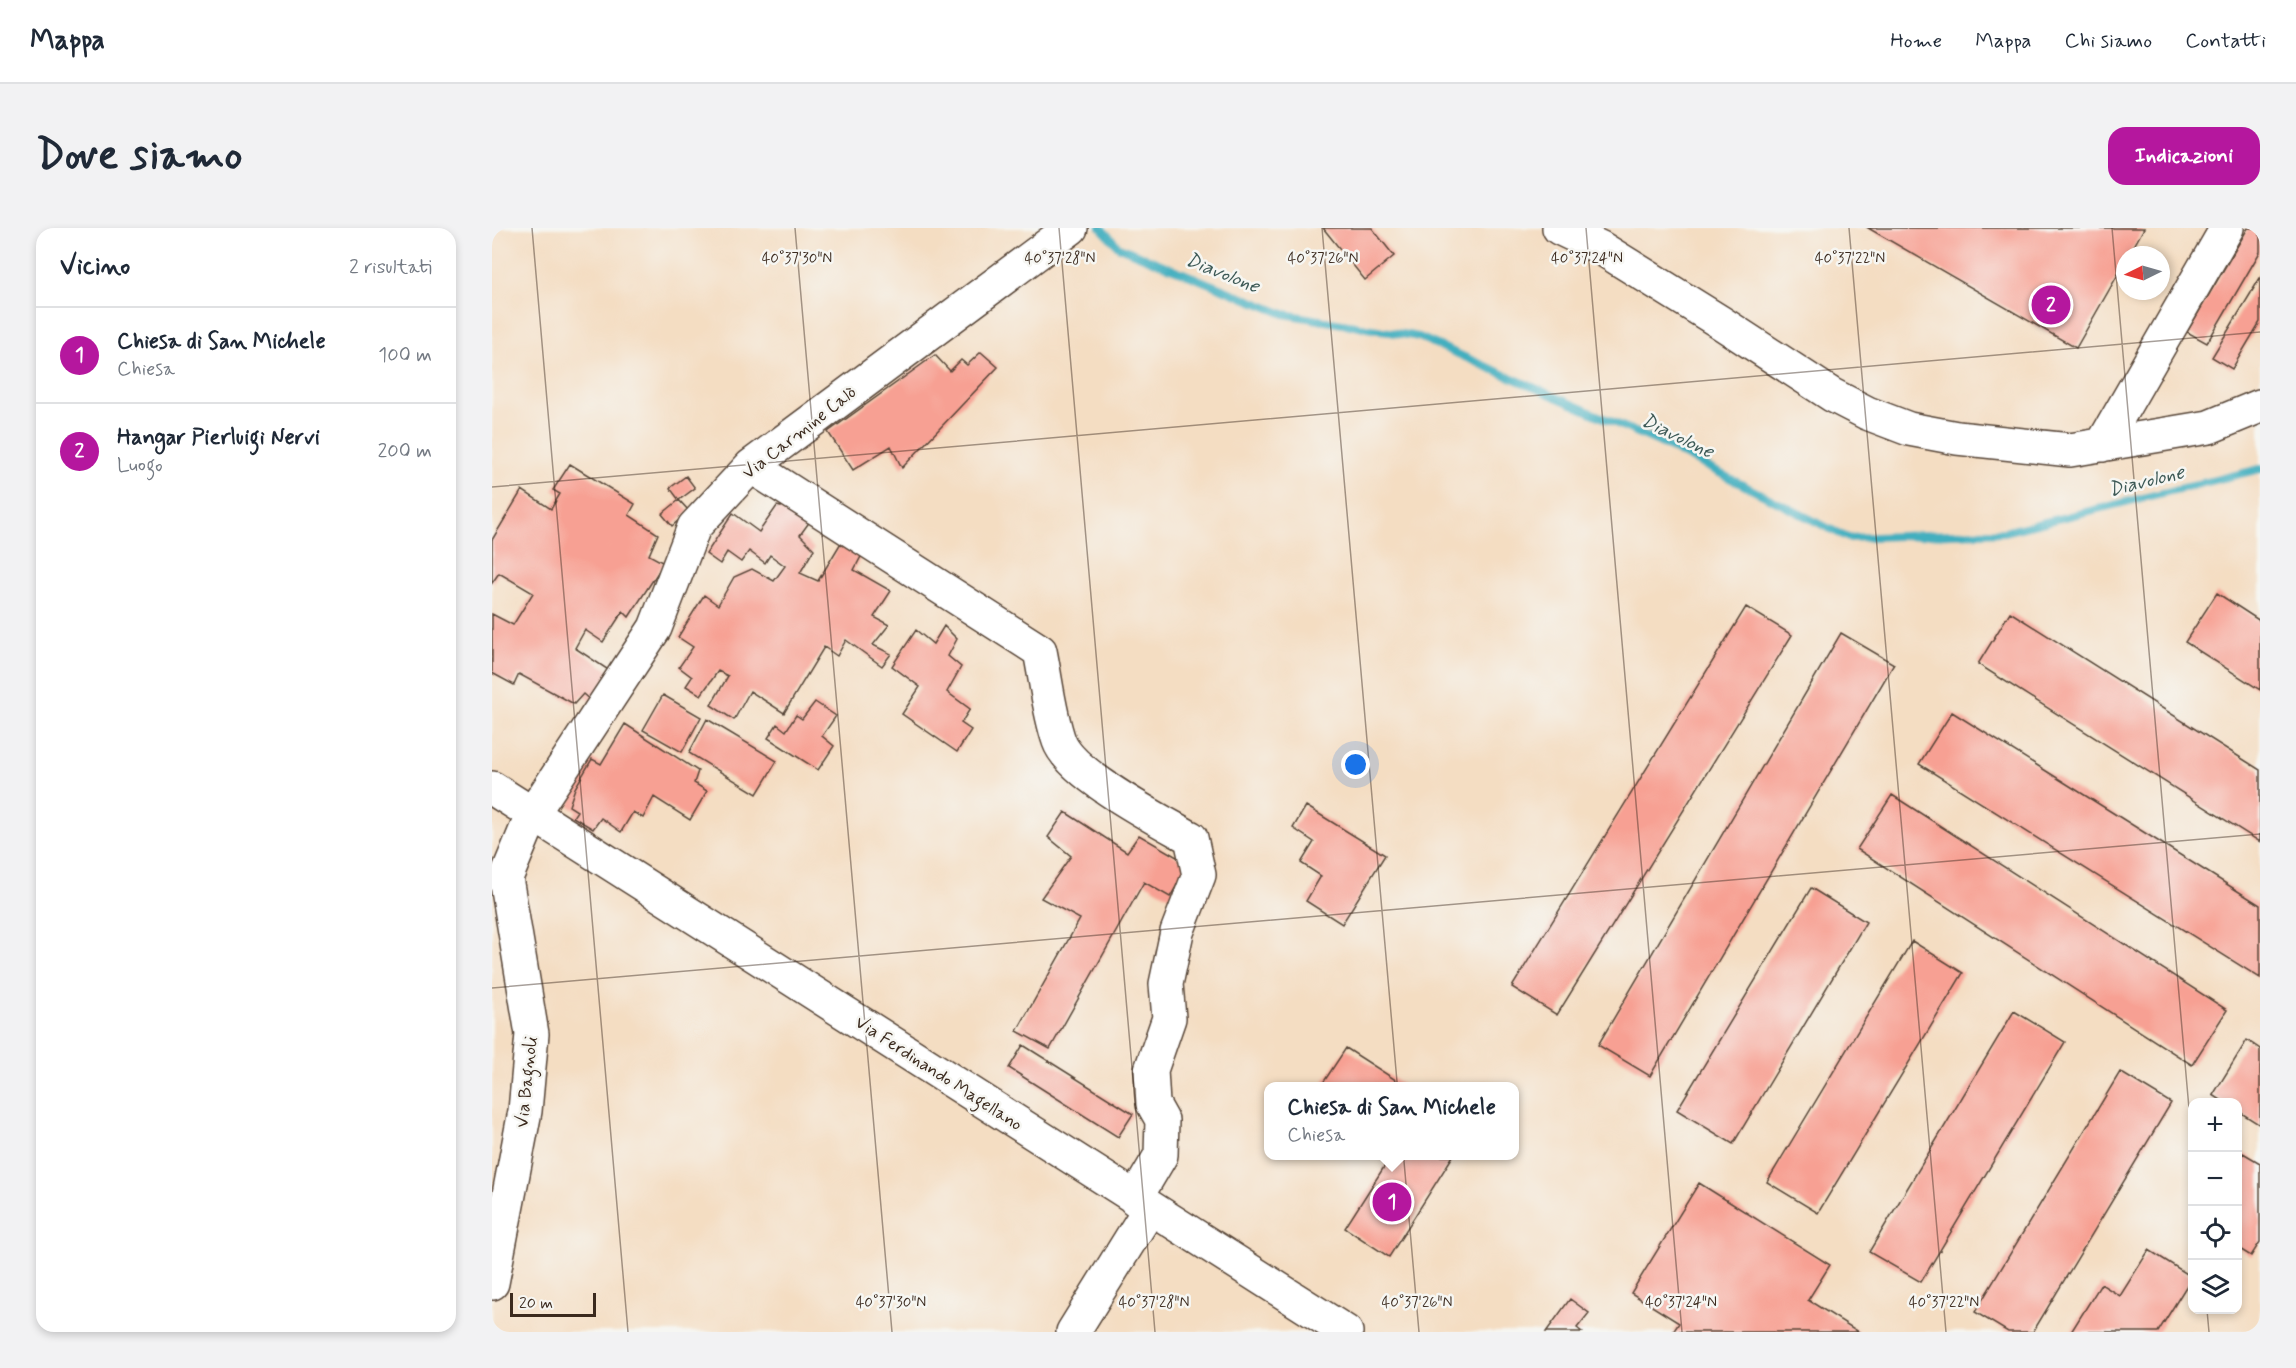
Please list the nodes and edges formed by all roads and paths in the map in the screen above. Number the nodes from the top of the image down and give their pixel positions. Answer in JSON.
{"nodes":[{"id":1,"x":1559,"y":228,"type":"edge"},
{"id":2,"x":2227,"y":228,"type":"edge"},
{"id":3,"x":1066,"y":231,"type":"edge"},
{"id":4,"x":2260,"y":406,"type":"edge"},
{"id":5,"x":2102,"y":445,"type":"junction"},
{"id":6,"x":751,"y":466,"type":"junction"},
{"id":7,"x":492,"y":788,"type":"edge"},
{"id":8,"x":532,"y":813,"type":"junction"},
{"id":9,"x":1143,"y":1204,"type":"junction"},
{"id":10,"x":492,"y":1283,"type":"edge"},
{"id":11,"x":1073,"y":1332,"type":"edge"},
{"id":12,"x":1346,"y":1332,"type":"edge"}],
"edges":[{"from":1,"to":5,"type":"street"},
{"from":2,"to":5,"type":"street"},
{"from":3,"to":6,"type":"street","name":"Via Carmine Calò"},
{"from":4,"to":5,"type":"street"},
{"from":6,"to":8,"type":"street","name":"Via Carmine Calò"},
{"from":6,"to":9,"type":"street"},
{"from":7,"to":8,"type":"street"},
{"from":8,"to":9,"type":"street","name":"Via Ferdinando Magellano"},
{"from":8,"to":10,"type":"street","name":"Via Bagnoli"},
{"from":9,"to":11,"type":"street"},
{"from":9,"to":12,"type":"street","name":"Via Ferdinando Magellano"}]}
